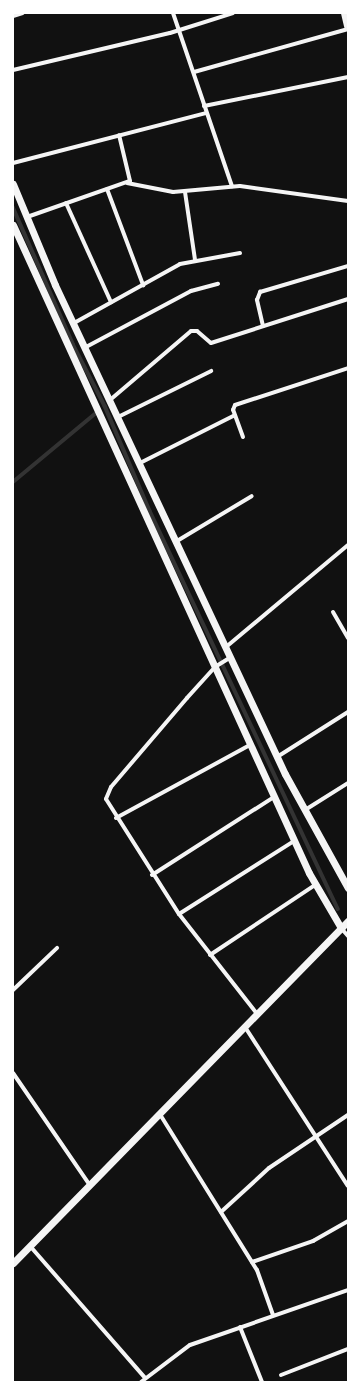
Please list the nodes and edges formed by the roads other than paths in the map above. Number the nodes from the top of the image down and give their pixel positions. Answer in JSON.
{"nodes":[{"id":1,"x":23,"y":13,"type":"edge"},
{"id":2,"x":173,"y":13,"type":"edge"},
{"id":3,"x":233,"y":13,"type":"edge"},
{"id":4,"x":345,"y":13,"type":"edge"},
{"id":5,"x":13,"y":16,"type":"edge"},
{"id":6,"x":348,"y":28,"type":"edge"},
{"id":7,"x":180,"y":30,"type":"junction"},
{"id":8,"x":13,"y":70,"type":"edge"},
{"id":9,"x":194,"y":72,"type":"junction"},
{"id":10,"x":348,"y":77,"type":"edge"},
{"id":11,"x":204,"y":106,"type":"junction"},
{"id":12,"x":207,"y":113,"type":"junction"},
{"id":13,"x":119,"y":135,"type":"junction"},
{"id":14,"x":13,"y":163,"type":"edge"},
{"id":15,"x":13,"y":184,"type":"edge"},
{"id":16,"x":127,"y":184,"type":"junction"},
{"id":17,"x":232,"y":186,"type":"junction"},
{"id":18,"x":107,"y":189,"type":"junction"},
{"id":19,"x":185,"y":192,"type":"junction"},
{"id":20,"x":348,"y":201,"type":"edge"},
{"id":21,"x":66,"y":203,"type":"junction"},
{"id":22,"x":27,"y":217,"type":"junction"},
{"id":23,"x":13,"y":225,"type":"edge"},
{"id":24,"x":240,"y":253,"type":"dead end"},
{"id":25,"x":196,"y":260,"type":"junction"},
{"id":26,"x":348,"y":266,"type":"edge"},
{"id":27,"x":218,"y":284,"type":"dead end"},
{"id":28,"x":142,"y":285,"type":"junction"},
{"id":29,"x":348,"y":298,"type":"edge"},
{"id":30,"x":111,"y":302,"type":"junction"},
{"id":31,"x":74,"y":323,"type":"junction"},
{"id":32,"x":263,"y":326,"type":"junction"},
{"id":33,"x":86,"y":347,"type":"junction"},
{"id":34,"x":348,"y":368,"type":"edge"},
{"id":35,"x":210,"y":371,"type":"dead end"},
{"id":36,"x":110,"y":400,"type":"junction"},
{"id":37,"x":234,"y":415,"type":"junction"},
{"id":38,"x":118,"y":417,"type":"junction"},
{"id":39,"x":243,"y":437,"type":"dead end"},
{"id":40,"x":140,"y":462,"type":"junction"},
{"id":41,"x":252,"y":496,"type":"dead end"},
{"id":42,"x":177,"y":541,"type":"junction"},
{"id":43,"x":348,"y":545,"type":"edge"},
{"id":44,"x":333,"y":612,"type":"dead end"},
{"id":45,"x":348,"y":638,"type":"edge"},
{"id":46,"x":226,"y":647,"type":"junction"},
{"id":47,"x":228,"y":659,"type":"junction"},
{"id":48,"x":216,"y":666,"type":"junction"},
{"id":49,"x":348,"y":712,"type":"edge"},
{"id":50,"x":250,"y":745,"type":"junction"},
{"id":51,"x":277,"y":757,"type":"junction"},
{"id":52,"x":348,"y":783,"type":"edge"},
{"id":53,"x":274,"y":797,"type":"junction"},
{"id":54,"x":305,"y":810,"type":"junction"},
{"id":55,"x":116,"y":818,"type":"junction"},
{"id":56,"x":294,"y":841,"type":"junction"},
{"id":57,"x":152,"y":875,"type":"junction"},
{"id":58,"x":315,"y":885,"type":"junction"},
{"id":59,"x":348,"y":888,"type":"edge"},
{"id":60,"x":179,"y":914,"type":"junction"},
{"id":61,"x":348,"y":921,"type":"edge"},
{"id":62,"x":341,"y":928,"type":"junction"},
{"id":63,"x":348,"y":936,"type":"edge"},
{"id":64,"x":58,"y":948,"type":"dead end"},
{"id":65,"x":210,"y":955,"type":"junction"},
{"id":66,"x":13,"y":990,"type":"edge"},
{"id":67,"x":257,"y":1014,"type":"junction"},
{"id":68,"x":245,"y":1027,"type":"junction"},
{"id":69,"x":13,"y":1073,"type":"edge"},
{"id":70,"x":348,"y":1115,"type":"edge"},
{"id":71,"x":161,"y":1116,"type":"junction"},
{"id":72,"x":315,"y":1137,"type":"junction"},
{"id":73,"x":89,"y":1184,"type":"junction"},
{"id":74,"x":348,"y":1186,"type":"edge"},
{"id":75,"x":221,"y":1212,"type":"junction"},
{"id":76,"x":348,"y":1221,"type":"edge"},
{"id":77,"x":30,"y":1246,"type":"junction"},
{"id":78,"x":252,"y":1262,"type":"junction"},
{"id":79,"x":13,"y":1264,"type":"edge"},
{"id":80,"x":348,"y":1290,"type":"edge"},
{"id":81,"x":273,"y":1315,"type":"junction"},
{"id":82,"x":240,"y":1327,"type":"junction"},
{"id":83,"x":348,"y":1349,"type":"edge"},
{"id":84,"x":281,"y":1375,"type":"dead end"},
{"id":85,"x":145,"y":1378,"type":"junction"},
{"id":86,"x":141,"y":1382,"type":"edge"},
{"id":87,"x":262,"y":1382,"type":"edge"}],
"edges":[{"from":1,"to":5,"type":"street"},
{"from":2,"to":7,"type":"street"},
{"from":3,"to":7,"type":"street"},
{"from":4,"to":6,"type":"main road"},
{"from":6,"to":9,"type":"street"},
{"from":7,"to":8,"type":"street"},
{"from":7,"to":9,"type":"street"},
{"from":9,"to":11,"type":"street"},
{"from":10,"to":11,"type":"street"},
{"from":11,"to":12,"type":"street"},
{"from":12,"to":13,"type":"street"},
{"from":12,"to":17,"type":"street"},
{"from":13,"to":14,"type":"street"},
{"from":13,"to":16,"type":"street"},
{"from":15,"to":22,"type":"street"},
{"from":16,"to":18,"type":"street"},
{"from":16,"to":19,"type":"street"},
{"from":17,"to":19,"type":"street"},
{"from":17,"to":20,"type":"street"},
{"from":18,"to":21,"type":"street"},
{"from":18,"to":28,"type":"street"},
{"from":19,"to":25,"type":"street"},
{"from":21,"to":22,"type":"street"},
{"from":21,"to":30,"type":"street"},
{"from":22,"to":31,"type":"street"},
{"from":23,"to":48,"type":"street"},
{"from":24,"to":25,"type":"street"},
{"from":25,"to":28,"type":"street"},
{"from":26,"to":32,"type":"street"},
{"from":27,"to":33,"type":"street"},
{"from":28,"to":30,"type":"street"},
{"from":29,"to":32,"type":"street"},
{"from":30,"to":31,"type":"street"},
{"from":31,"to":33,"type":"street"},
{"from":32,"to":36,"type":"street"},
{"from":33,"to":36,"type":"street"},
{"from":34,"to":37,"type":"street"},
{"from":35,"to":38,"type":"street"},
{"from":36,"to":38,"type":"street"},
{"from":37,"to":39,"type":"street"},
{"from":37,"to":40,"type":"street"},
{"from":38,"to":40,"type":"street"},
{"from":40,"to":42,"type":"street"},
{"from":41,"to":42,"type":"street"},
{"from":42,"to":46,"type":"street"},
{"from":43,"to":46,"type":"street"},
{"from":44,"to":45,"type":"street"},
{"from":46,"to":47,"type":"street"},
{"from":47,"to":48,"type":"street"},
{"from":47,"to":51,"type":"street"},
{"from":48,"to":50,"type":"street"},
{"from":48,"to":55,"type":"street"},
{"from":49,"to":51,"type":"street"},
{"from":50,"to":53,"type":"street"},
{"from":50,"to":55,"type":"street"},
{"from":51,"to":54,"type":"street"},
{"from":52,"to":54,"type":"street"},
{"from":53,"to":56,"type":"street"},
{"from":53,"to":57,"type":"street"},
{"from":54,"to":59,"type":"street"},
{"from":55,"to":57,"type":"street"},
{"from":56,"to":58,"type":"street"},
{"from":56,"to":60,"type":"street"},
{"from":57,"to":60,"type":"street"},
{"from":58,"to":62,"type":"street"},
{"from":58,"to":65,"type":"street"},
{"from":60,"to":65,"type":"street"},
{"from":61,"to":62,"type":"street"},
{"from":62,"to":63,"type":"street"},
{"from":62,"to":67,"type":"street"},
{"from":64,"to":66,"type":"street"},
{"from":65,"to":67,"type":"street"},
{"from":67,"to":68,"type":"street"},
{"from":68,"to":71,"type":"street"},
{"from":68,"to":72,"type":"street"},
{"from":69,"to":73,"type":"street"},
{"from":70,"to":72,"type":"street"},
{"from":71,"to":73,"type":"street"},
{"from":71,"to":75,"type":"street"},
{"from":72,"to":74,"type":"street"},
{"from":72,"to":75,"type":"street"},
{"from":73,"to":77,"type":"street"},
{"from":75,"to":78,"type":"street"},
{"from":76,"to":78,"type":"street"},
{"from":77,"to":79,"type":"street"},
{"from":77,"to":85,"type":"street"},
{"from":78,"to":81,"type":"street"},
{"from":80,"to":81,"type":"street"},
{"from":81,"to":82,"type":"street"},
{"from":82,"to":85,"type":"street"},
{"from":82,"to":87,"type":"street"},
{"from":83,"to":84,"type":"street"},
{"from":85,"to":86,"type":"street"}]}
